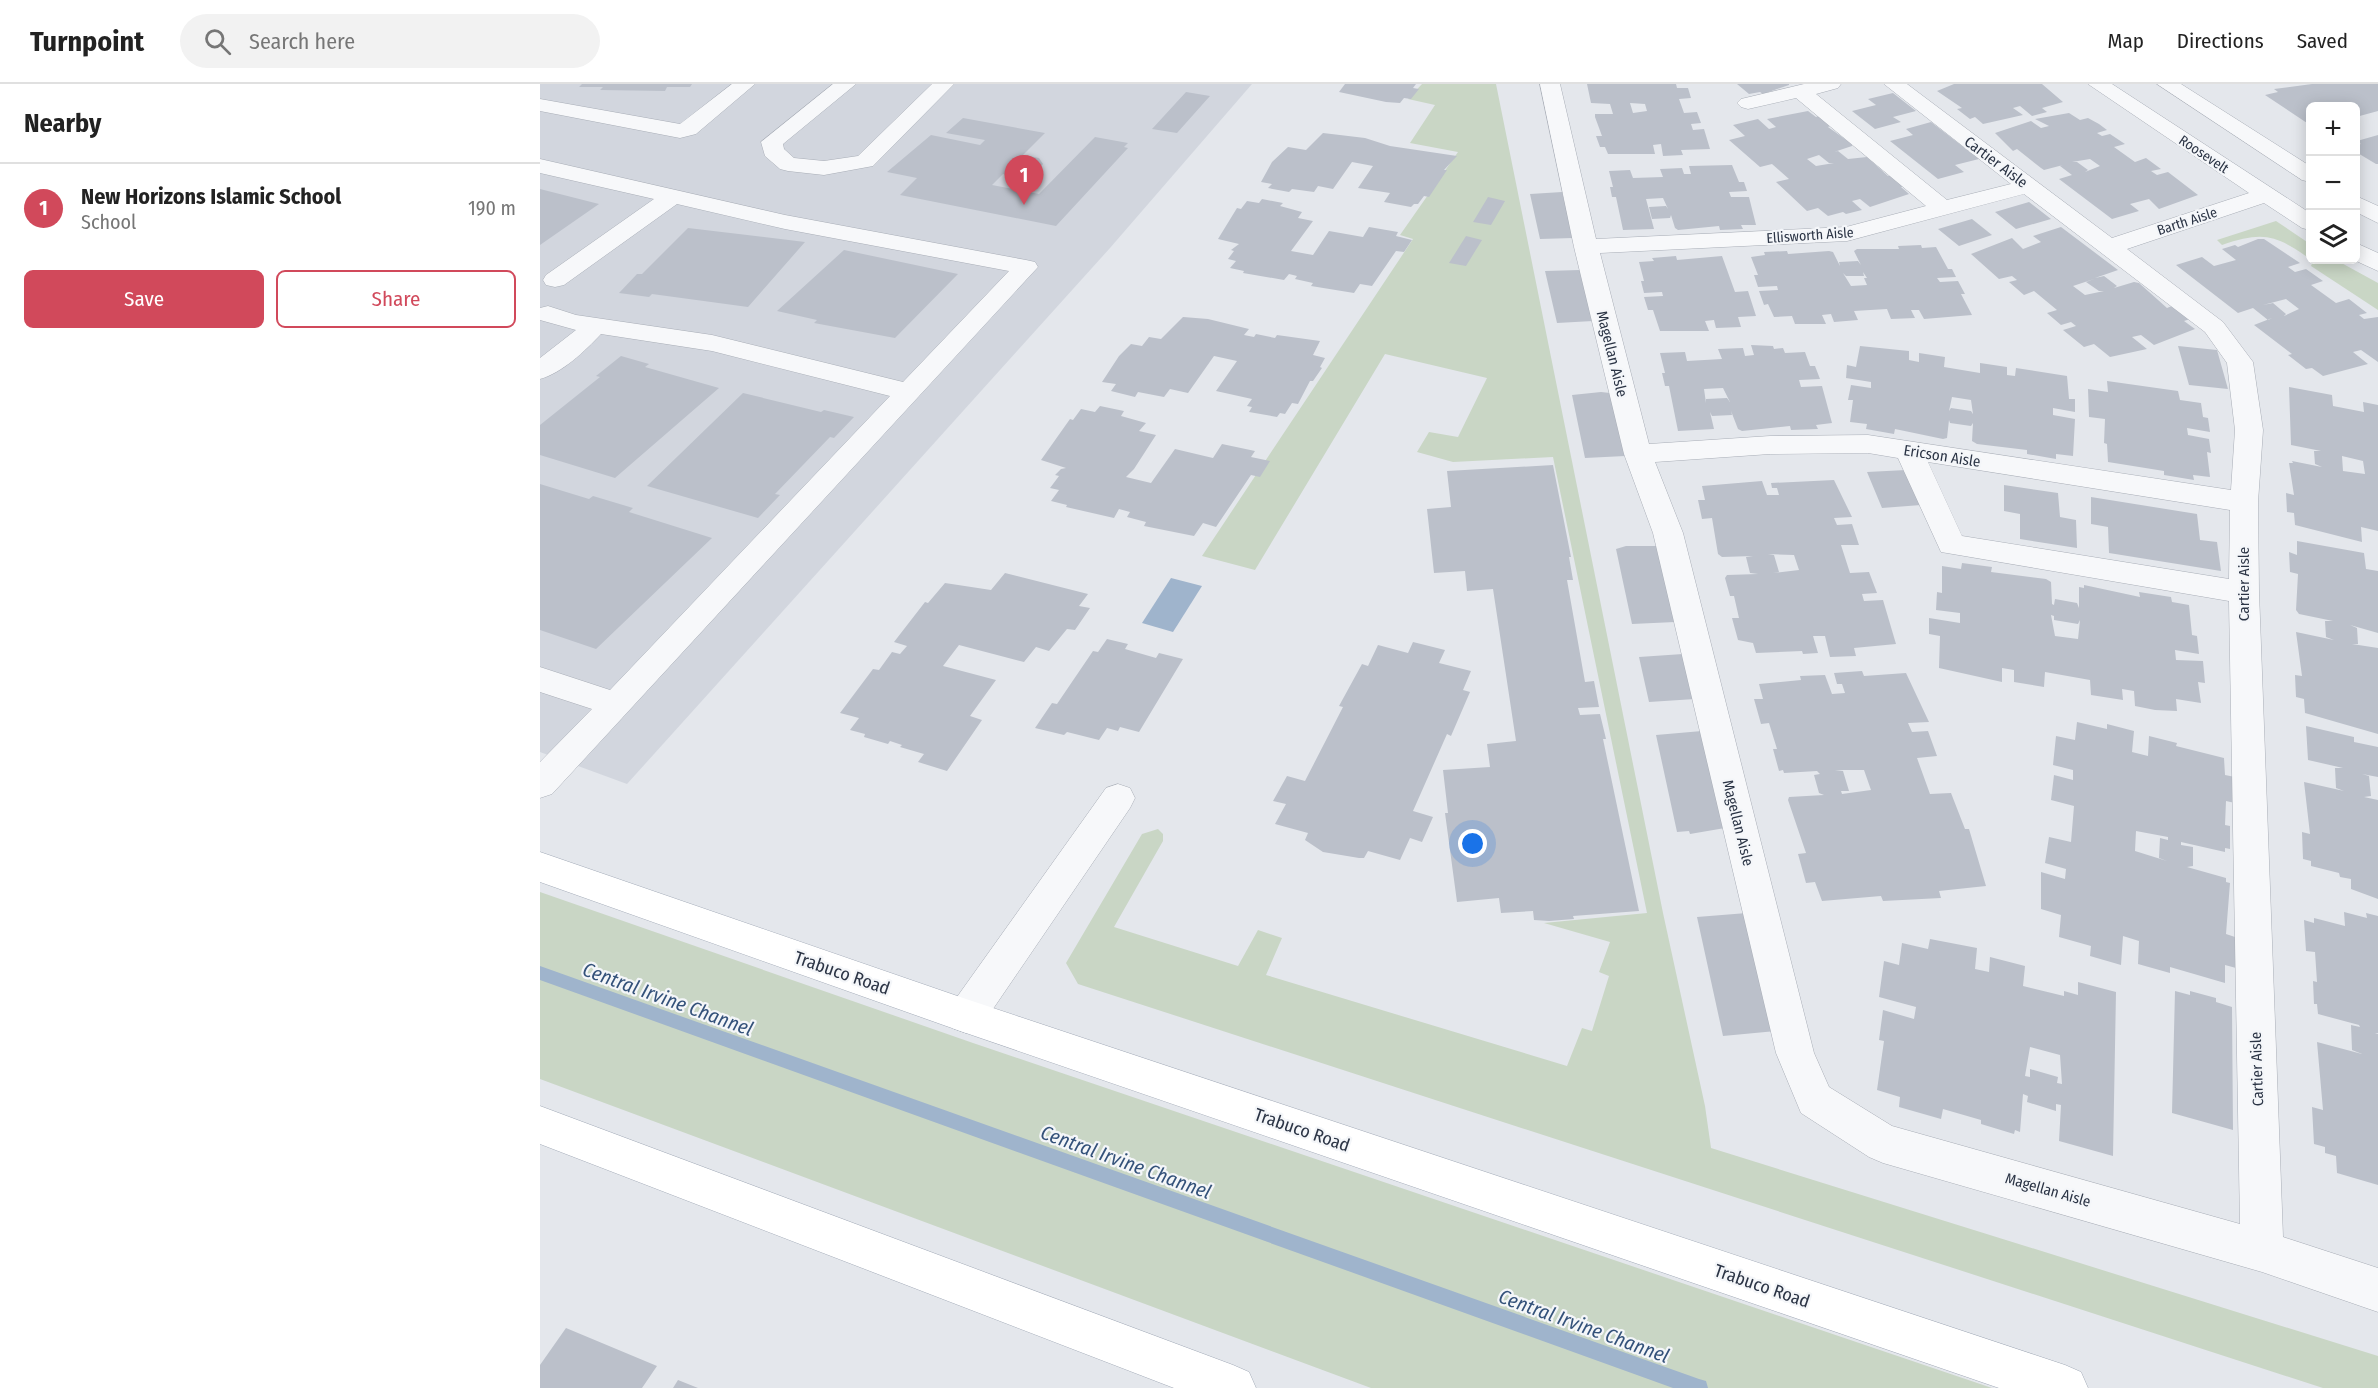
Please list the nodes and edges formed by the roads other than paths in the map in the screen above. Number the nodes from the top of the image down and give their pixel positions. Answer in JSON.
{"nodes":[{"id":1,"x":745,"y":84,"type":"edge"},
{"id":2,"x":846,"y":84,"type":"edge"},
{"id":3,"x":944,"y":84,"type":"edge"},
{"id":4,"x":1550,"y":84,"type":"edge"},
{"id":5,"x":1831,"y":84,"type":"edge"},
{"id":6,"x":1894,"y":84,"type":"edge"},
{"id":7,"x":2098,"y":84,"type":"edge"},
{"id":8,"x":2167,"y":84,"type":"edge"},
{"id":9,"x":1800,"y":91,"type":"junction"},
{"id":10,"x":1748,"y":103,"type":"dead end"},
{"id":11,"x":540,"y":105,"type":"edge"},
{"id":12,"x":540,"y":166,"type":"edge"},
{"id":13,"x":2306,"y":172,"type":"edge"},
{"id":14,"x":2028,"y":186,"type":"junction"},
{"id":15,"x":2265,"y":195,"type":"junction"},
{"id":16,"x":673,"y":196,"type":"junction"},
{"id":17,"x":2360,"y":206,"type":"edge"},
{"id":18,"x":1944,"y":209,"type":"junction"},
{"id":19,"x":2378,"y":216,"type":"edge"},
{"id":20,"x":2306,"y":221,"type":"edge"},
{"id":21,"x":1586,"y":247,"type":"junction"},
{"id":22,"x":2110,"y":247,"type":"junction"},
{"id":23,"x":2360,"y":253,"type":"edge"},
{"id":24,"x":2378,"y":264,"type":"edge"},
{"id":25,"x":547,"y":279,"type":"edge"},
{"id":26,"x":544,"y":316,"type":"edge"},
{"id":27,"x":595,"y":325,"type":"junction"},
{"id":28,"x":540,"y":372,"type":"edge"},
{"id":29,"x":910,"y":392,"type":"junction"},
{"id":30,"x":1909,"y":451,"type":"junction"},
{"id":31,"x":1638,"y":454,"type":"junction"},
{"id":32,"x":2244,"y":502,"type":"junction"},
{"id":33,"x":2244,"y":592,"type":"junction"},
{"id":34,"x":540,"y":679,"type":"edge"},
{"id":35,"x":616,"y":705,"type":"junction"},
{"id":36,"x":540,"y":784,"type":"edge"},
{"id":37,"x":1118,"y":798,"type":"dead end"},
{"id":38,"x":540,"y":867,"type":"edge"},
{"id":39,"x":966,"y":1016,"type":"junction"},
{"id":40,"x":540,"y":1125,"type":"edge"},
{"id":41,"x":2262,"y":1251,"type":"junction"},
{"id":42,"x":2378,"y":1290,"type":"edge"},
{"id":43,"x":1233,"y":1388,"type":"edge"},
{"id":44,"x":2065,"y":1388,"type":"edge"}],
"edges":[{"from":1,"to":11,"type":"street"},
{"from":2,"to":3,"type":"street"},
{"from":4,"to":21,"type":"street","name":"Magellan Aisle"},
{"from":5,"to":9,"type":"street"},
{"from":6,"to":14,"type":"street","name":"Cartier Aisle"},
{"from":7,"to":15,"type":"street","name":"Roosevelt"},
{"from":8,"to":13,"type":"street"},
{"from":9,"to":10,"type":"street"},
{"from":9,"to":18,"type":"street"},
{"from":12,"to":16,"type":"street"},
{"from":14,"to":18,"type":"street","name":"Ellisworth Aisle"},
{"from":14,"to":22,"type":"street","name":"Cartier Aisle"},
{"from":15,"to":20,"type":"street","name":"Roosevelt"},
{"from":15,"to":22,"type":"street","name":"Barth Aisle"},
{"from":16,"to":25,"type":"street"},
{"from":16,"to":29,"type":"street"},
{"from":17,"to":19,"type":"street"},
{"from":18,"to":21,"type":"street","name":"Ellisworth Aisle"},
{"from":21,"to":31,"type":"street","name":"Magellan Aisle"},
{"from":22,"to":32,"type":"street","name":"Cartier Aisle"},
{"from":23,"to":24,"type":"street"},
{"from":25,"to":26,"type":"street"},
{"from":26,"to":27,"type":"street"},
{"from":27,"to":28,"type":"street"},
{"from":27,"to":29,"type":"street"},
{"from":29,"to":35,"type":"street"},
{"from":30,"to":31,"type":"street","name":"Ericson Aisle"},
{"from":30,"to":32,"type":"street","name":"Ericson Aisle"},
{"from":30,"to":33,"type":"street"},
{"from":31,"to":41,"type":"street","name":"Magellan Aisle"},
{"from":32,"to":33,"type":"street","name":"Cartier Aisle"},
{"from":33,"to":41,"type":"street","name":"Cartier Aisle"},
{"from":34,"to":35,"type":"street"},
{"from":35,"to":36,"type":"street"},
{"from":37,"to":39,"type":"street"},
{"from":38,"to":39,"type":"main road","name":"Trabuco Road"},
{"from":39,"to":44,"type":"main road","name":"Trabuco Road"},
{"from":40,"to":43,"type":"main road"},
{"from":41,"to":42,"type":"street","name":"Magellan Aisle"}]}
